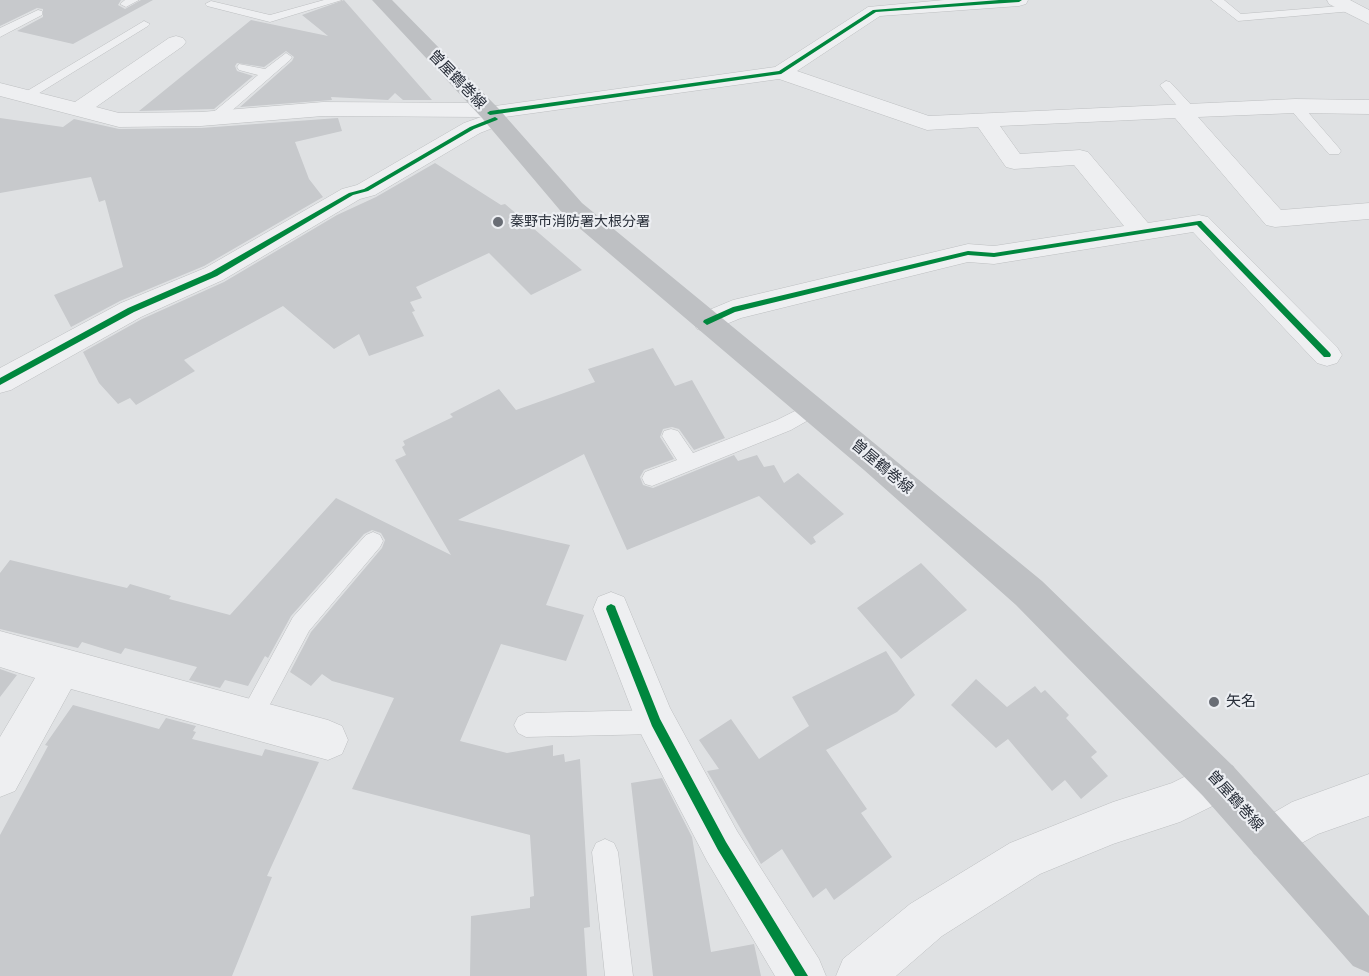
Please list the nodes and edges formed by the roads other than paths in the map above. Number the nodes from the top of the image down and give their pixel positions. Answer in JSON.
{"nodes":[{"id":1,"x":218,"y":0,"type":"edge"},
{"id":2,"x":336,"y":0,"type":"edge"},
{"id":3,"x":381,"y":0,"type":"edge"},
{"id":4,"x":1018,"y":0,"type":"edge"},
{"id":5,"x":1217,"y":0,"type":"edge"},
{"id":6,"x":868,"y":5,"type":"edge"},
{"id":7,"x":1353,"y":8,"type":"edge"},
{"id":8,"x":39,"y":13,"type":"dead end"},
{"id":9,"x":144,"y":24,"type":"dead end"},
{"id":10,"x":0,"y":33,"type":"edge"},
{"id":11,"x":176,"y":42,"type":"dead end"},
{"id":12,"x":286,"y":57,"type":"dead end"},
{"id":13,"x":146,"y":62,"type":"junction"},
{"id":14,"x":168,"y":67,"type":"dead end"},
{"id":15,"x":243,"y":67,"type":"dead end"},
{"id":16,"x":781,"y":72,"type":"junction"},
{"id":17,"x":267,"y":73,"type":"junction"},
{"id":18,"x":1166,"y":85,"type":"dead end"},
{"id":19,"x":0,"y":89,"type":"edge"},
{"id":20,"x":23,"y":97,"type":"junction"},
{"id":21,"x":1295,"y":106,"type":"junction"},
{"id":22,"x":1369,"y":107,"type":"edge"},
{"id":23,"x":77,"y":110,"type":"junction"},
{"id":24,"x":1186,"y":113,"type":"junction"},
{"id":25,"x":491,"y":114,"type":"junction"},
{"id":26,"x":215,"y":118,"type":"junction"},
{"id":27,"x":985,"y":121,"type":"junction"},
{"id":28,"x":1334,"y":150,"type":"dead end"},
{"id":29,"x":1369,"y":212,"type":"edge"},
{"id":30,"x":1143,"y":232,"type":"junction"},
{"id":31,"x":707,"y":322,"type":"junction"},
{"id":32,"x":1327,"y":355,"type":"dead end"},
{"id":33,"x":0,"y":382,"type":"edge"},
{"id":34,"x":813,"y":409,"type":"junction"},
{"id":35,"x":671,"y":436,"type":"dead end"},
{"id":36,"x":689,"y":462,"type":"junction"},
{"id":37,"x":652,"y":478,"type":"dead end"},
{"id":38,"x":373,"y":541,"type":"dead end"},
{"id":39,"x":611,"y":609,"type":"dead end"},
{"id":40,"x":0,"y":649,"type":"edge"},
{"id":41,"x":62,"y":668,"type":"junction"},
{"id":42,"x":250,"y":719,"type":"junction"},
{"id":43,"x":656,"y":722,"type":"junction"},
{"id":44,"x":526,"y":725,"type":"dead end"},
{"id":45,"x":328,"y":740,"type":"dead end"},
{"id":46,"x":0,"y":776,"type":"edge"},
{"id":47,"x":1218,"y":781,"type":"junction"},
{"id":48,"x":1369,"y":795,"type":"edge"},
{"id":49,"x":1269,"y":839,"type":"junction"},
{"id":50,"x":605,"y":852,"type":"dead end"},
{"id":51,"x":1369,"y":950,"type":"edge"},
{"id":52,"x":619,"y":976,"type":"edge"},
{"id":53,"x":802,"y":976,"type":"edge"},
{"id":54,"x":860,"y":976,"type":"edge"}],
"edges":[{"from":1,"to":2,"type":"lane"},
{"from":3,"to":25,"type":"main road","name":"曽屋鶴巻線"},
{"from":4,"to":6,"type":"street"},
{"from":5,"to":7,"type":"lane"},
{"from":6,"to":16,"type":"street"},
{"from":8,"to":10,"type":"lane"},
{"from":9,"to":20,"type":"lane"},
{"from":11,"to":13,"type":"street"},
{"from":12,"to":17,"type":"lane"},
{"from":13,"to":14,"type":"street"},
{"from":13,"to":23,"type":"street"},
{"from":15,"to":17,"type":"lane"},
{"from":16,"to":25,"type":"street"},
{"from":16,"to":27,"type":"street"},
{"from":17,"to":26,"type":"lane"},
{"from":18,"to":24,"type":"lane"},
{"from":19,"to":20,"type":"street"},
{"from":20,"to":23,"type":"street"},
{"from":21,"to":22,"type":"street"},
{"from":21,"to":24,"type":"street"},
{"from":21,"to":28,"type":"lane"},
{"from":23,"to":26,"type":"street"},
{"from":24,"to":27,"type":"street"},
{"from":24,"to":29,"type":"street"},
{"from":25,"to":26,"type":"street"},
{"from":25,"to":31,"type":"main road","name":"曽屋鶴巻線"},
{"from":25,"to":33,"type":"street"},
{"from":27,"to":30,"type":"street"},
{"from":30,"to":31,"type":"street"},
{"from":30,"to":32,"type":"street"},
{"from":31,"to":34,"type":"main road","name":"曽屋鶴巻線"},
{"from":34,"to":36,"type":"lane"},
{"from":34,"to":47,"type":"main road","name":"曽屋鶴巻線"},
{"from":35,"to":36,"type":"lane"},
{"from":36,"to":37,"type":"lane"},
{"from":38,"to":42,"type":"lane"},
{"from":39,"to":43,"type":"street"},
{"from":40,"to":41,"type":"street"},
{"from":41,"to":42,"type":"street"},
{"from":41,"to":46,"type":"street"},
{"from":42,"to":45,"type":"street"},
{"from":43,"to":44,"type":"lane"},
{"from":43,"to":53,"type":"street"},
{"from":47,"to":49,"type":"main road","name":"曽屋鶴巻線"},
{"from":47,"to":54,"type":"street"},
{"from":48,"to":49,"type":"street"},
{"from":49,"to":51,"type":"main road","name":"曽屋鶴巻線"},
{"from":50,"to":52,"type":"lane"}]}
